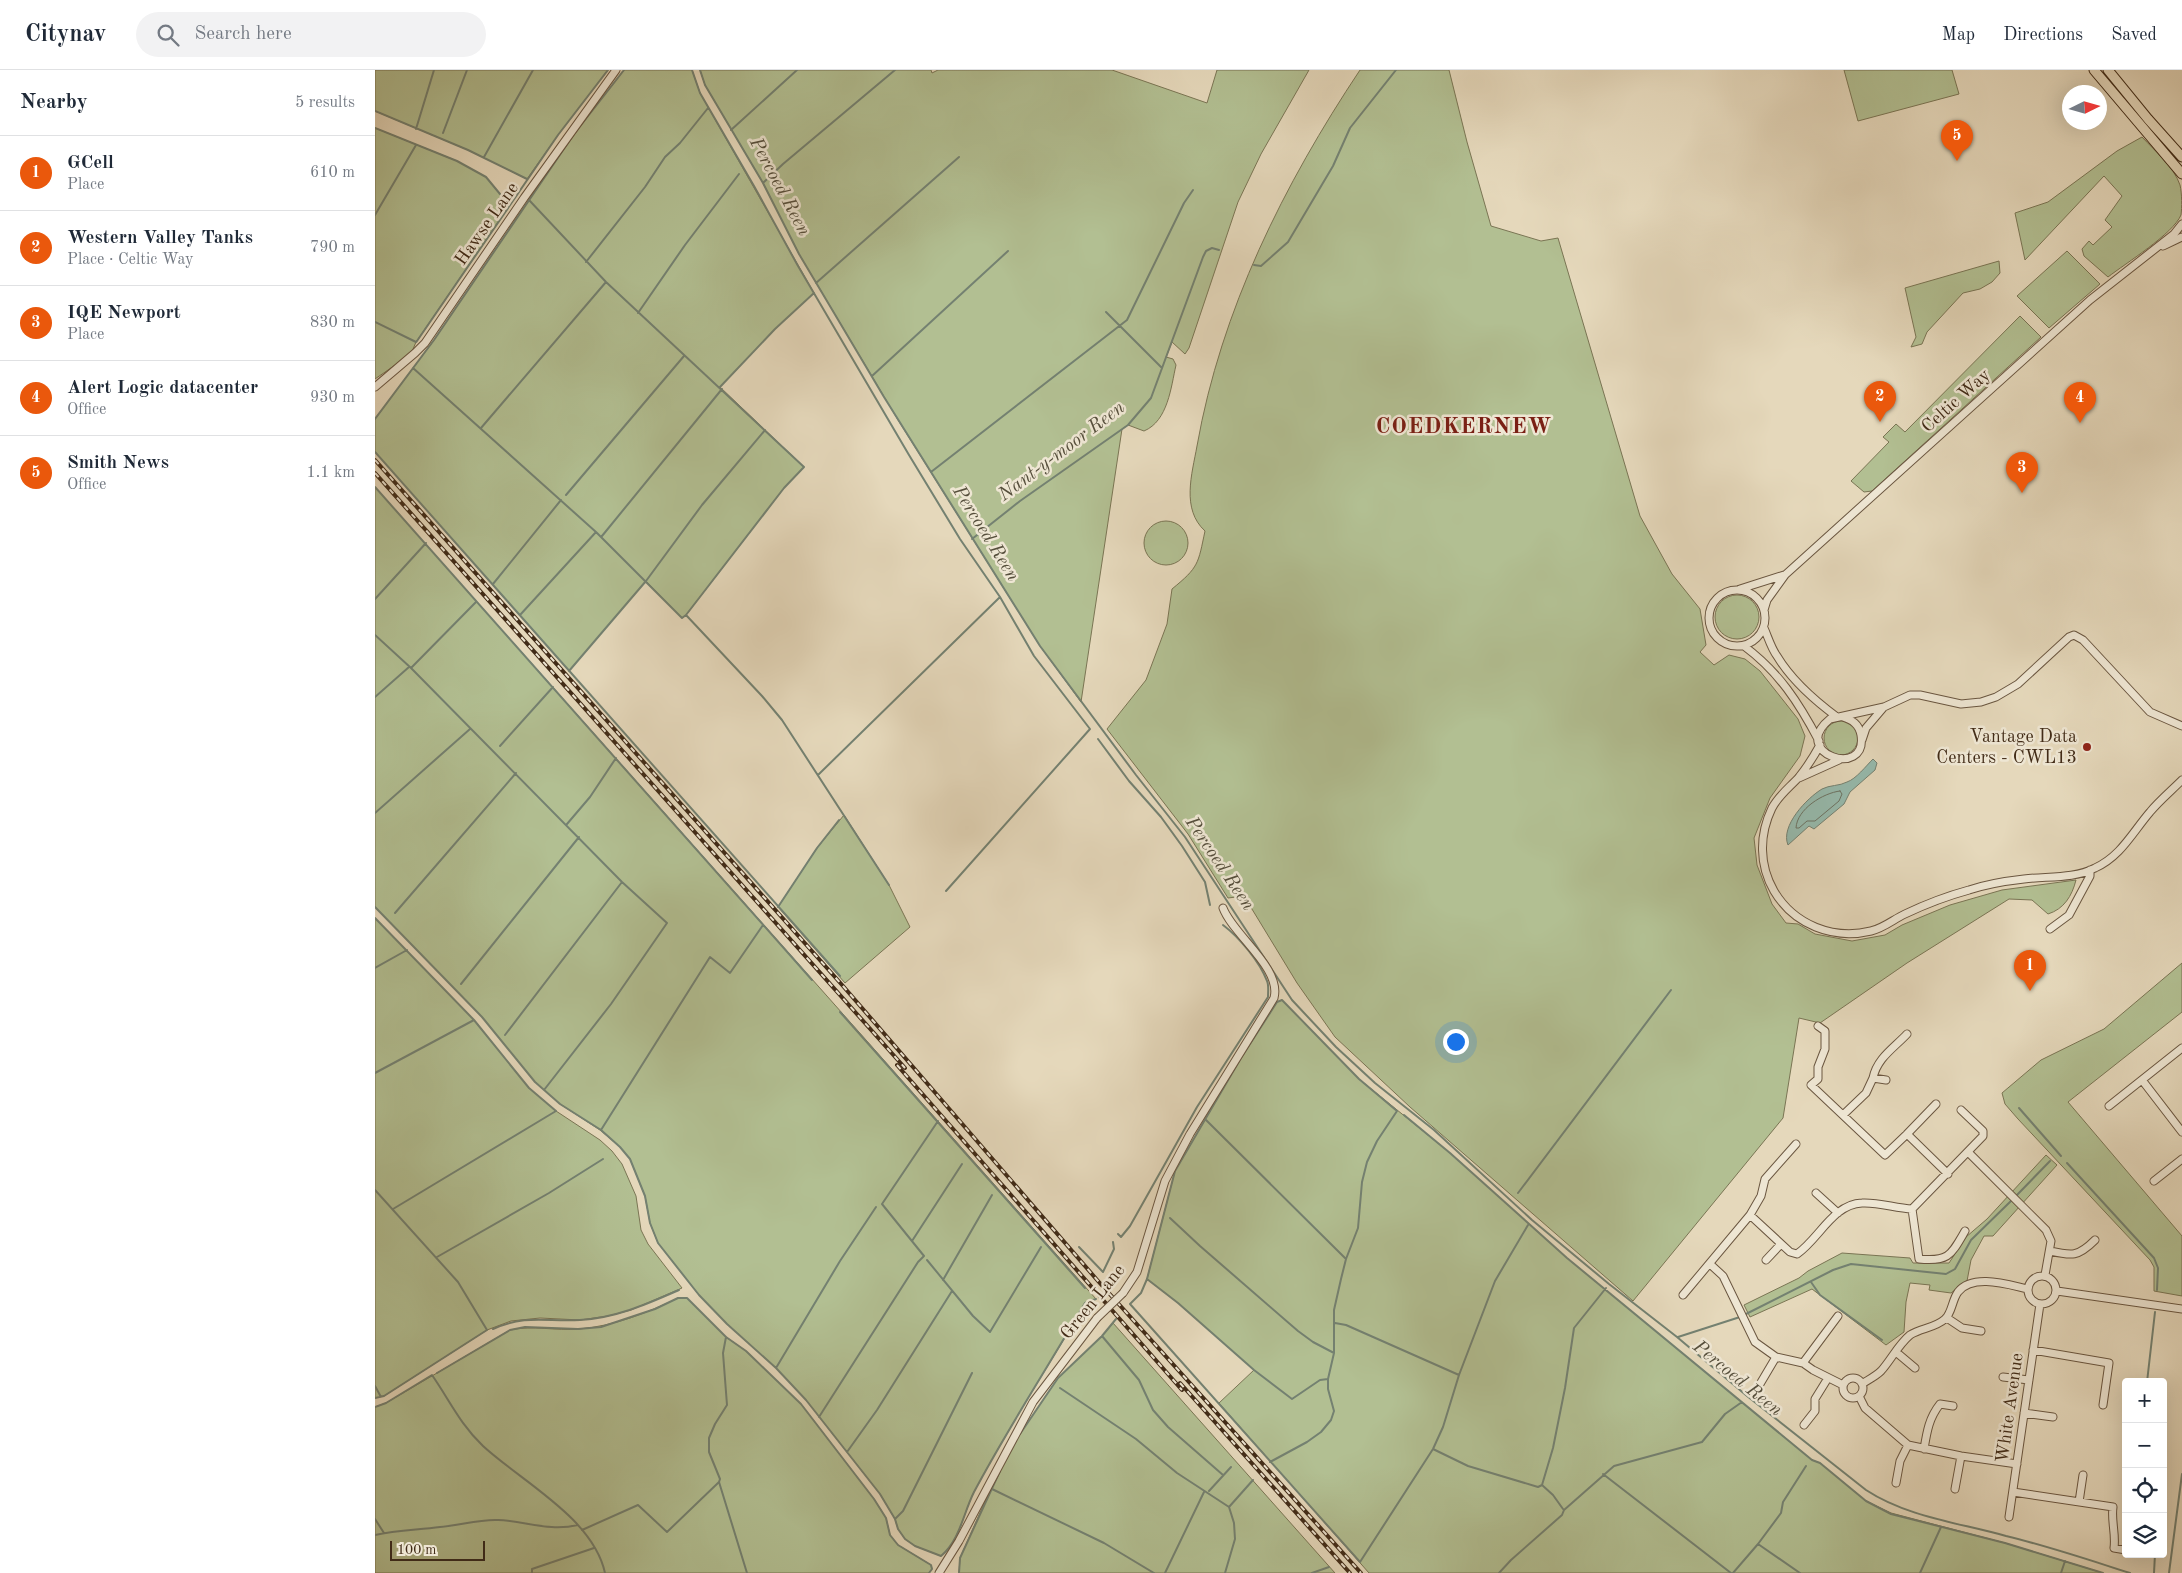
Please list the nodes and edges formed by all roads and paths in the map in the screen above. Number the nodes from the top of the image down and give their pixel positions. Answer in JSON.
{"nodes":[{"id":1,"x":616,"y":70,"type":"edge"},
{"id":2,"x":2094,"y":70,"type":"edge"},
{"id":3,"x":2108,"y":70,"type":"edge"},
{"id":4,"x":2182,"y":157,"type":"edge"},
{"id":5,"x":2182,"y":174,"type":"edge"},
{"id":6,"x":2182,"y":224,"type":"edge"},
{"id":7,"x":2182,"y":237,"type":"edge"},
{"id":8,"x":2150,"y":254,"type":"junction"},
{"id":9,"x":375,"y":387,"type":"edge"},
{"id":10,"x":1785,"y":575,"type":"junction"},
{"id":11,"x":1737,"y":590,"type":"junction"},
{"id":12,"x":1764,"y":610,"type":"junction"},
{"id":13,"x":1764,"y":628,"type":"junction"},
{"id":14,"x":1744,"y":646,"type":"junction"},
{"id":15,"x":1884,"y":707,"type":"junction"},
{"id":16,"x":1840,"y":717,"type":"junction"},
{"id":17,"x":2182,"y":726,"type":"edge"},
{"id":18,"x":1862,"y":740,"type":"junction"},
{"id":19,"x":1820,"y":743,"type":"junction"},
{"id":20,"x":1839,"y":760,"type":"junction"},
{"id":21,"x":1799,"y":778,"type":"junction"},
{"id":22,"x":2182,"y":780,"type":"edge"},
{"id":23,"x":2182,"y":787,"type":"edge"},
{"id":24,"x":2168,"y":794,"type":"junction"},
{"id":25,"x":2090,"y":870,"type":"junction"},
{"id":26,"x":1223,"y":908,"type":"dead end"},
{"id":27,"x":2050,"y":929,"type":"dead end"},
{"id":28,"x":1818,"y":1026,"type":"dead end"},
{"id":29,"x":1907,"y":1034,"type":"dead end"},
{"id":30,"x":2182,"y":1048,"type":"edge"},
{"id":31,"x":1873,"y":1078,"type":"junction"},
{"id":32,"x":1886,"y":1080,"type":"dead end"},
{"id":33,"x":2142,"y":1080,"type":"junction"},
{"id":34,"x":1936,"y":1104,"type":"dead end"},
{"id":35,"x":2109,"y":1106,"type":"dead end"},
{"id":36,"x":1961,"y":1110,"type":"dead end"},
{"id":37,"x":1843,"y":1115,"type":"junction"},
{"id":38,"x":2182,"y":1132,"type":"edge"},
{"id":39,"x":1907,"y":1134,"type":"junction"},
{"id":40,"x":1797,"y":1144,"type":"dead end"},
{"id":41,"x":1969,"y":1153,"type":"junction"},
{"id":42,"x":2182,"y":1159,"type":"edge"},
{"id":43,"x":1948,"y":1174,"type":"junction"},
{"id":44,"x":2154,"y":1182,"type":"dead end"},
{"id":45,"x":1817,"y":1193,"type":"dead end"},
{"id":46,"x":1912,"y":1209,"type":"junction"},
{"id":47,"x":1838,"y":1212,"type":"junction"},
{"id":48,"x":1750,"y":1215,"type":"junction"},
{"id":49,"x":1965,"y":1231,"type":"dead end"},
{"id":50,"x":2095,"y":1240,"type":"dead end"},
{"id":51,"x":1781,"y":1244,"type":"junction"},
{"id":52,"x":2050,"y":1251,"type":"junction"},
{"id":53,"x":1766,"y":1260,"type":"dead end"},
{"id":54,"x":1710,"y":1264,"type":"junction"},
{"id":55,"x":2045,"y":1276,"type":"junction"},
{"id":56,"x":2028,"y":1288,"type":"junction"},
{"id":57,"x":2057,"y":1291,"type":"junction"},
{"id":58,"x":1683,"y":1295,"type":"dead end"},
{"id":59,"x":2182,"y":1303,"type":"edge"},
{"id":60,"x":2040,"y":1304,"type":"junction"},
{"id":61,"x":2163,"y":1306,"type":"junction"},
{"id":62,"x":2182,"y":1309,"type":"edge"},
{"id":63,"x":1838,"y":1316,"type":"dead end"},
{"id":64,"x":1947,"y":1318,"type":"junction"},
{"id":65,"x":1981,"y":1331,"type":"dead end"},
{"id":66,"x":2033,"y":1350,"type":"junction"},
{"id":67,"x":1896,"y":1352,"type":"junction"},
{"id":68,"x":1776,"y":1357,"type":"junction"},
{"id":69,"x":1803,"y":1363,"type":"junction"},
{"id":70,"x":1915,"y":1368,"type":"dead end"},
{"id":71,"x":2003,"y":1377,"type":"dead end"},
{"id":72,"x":1828,"y":1378,"type":"junction"},
{"id":73,"x":2029,"y":1380,"type":"junction"},
{"id":74,"x":1760,"y":1384,"type":"dead end"},
{"id":75,"x":1862,"y":1384,"type":"junction"},
{"id":76,"x":1843,"y":1385,"type":"junction"},
{"id":77,"x":1859,"y":1396,"type":"junction"},
{"id":78,"x":2103,"y":1405,"type":"dead end"},
{"id":79,"x":1953,"y":1406,"type":"dead end"},
{"id":80,"x":2024,"y":1413,"type":"junction"},
{"id":81,"x":2053,"y":1417,"type":"dead end"},
{"id":82,"x":1804,"y":1425,"type":"dead end"},
{"id":83,"x":1909,"y":1445,"type":"junction"},
{"id":84,"x":1925,"y":1449,"type":"junction"},
{"id":85,"x":1961,"y":1456,"type":"junction"},
{"id":86,"x":2017,"y":1464,"type":"junction"},
{"id":87,"x":2083,"y":1475,"type":"dead end"},
{"id":88,"x":1896,"y":1483,"type":"dead end"},
{"id":89,"x":1955,"y":1489,"type":"dead end"},
{"id":90,"x":2013,"y":1492,"type":"junction"},
{"id":91,"x":2079,"y":1502,"type":"junction"},
{"id":92,"x":2009,"y":1517,"type":"dead end"},
{"id":93,"x":2122,"y":1549,"type":"edge"},
{"id":94,"x":939,"y":1573,"type":"edge"}],
"edges":[{"from":1,"to":9,"type":"street","name":"Hawse Lane"},
{"from":2,"to":5,"type":"main road"},
{"from":3,"to":4,"type":"main road"},
{"from":6,"to":8,"type":"street","name":"Celtic Way"},
{"from":7,"to":8,"type":"street","name":"Celtic Way"},
{"from":8,"to":10,"type":"street","name":"Celtic Way"},
{"from":10,"to":11,"type":"street","name":"Celtic Way"},
{"from":10,"to":12,"type":"street","name":"Celtic Way"},
{"from":11,"to":12,"type":"street"},
{"from":11,"to":14,"type":"street","name":"Celtic Way"},
{"from":12,"to":13,"type":"street","name":"Celtic Way"},
{"from":13,"to":14,"type":"street"},
{"from":13,"to":16,"type":"street","name":"Celtic Way"},
{"from":14,"to":19,"type":"street","name":"Celtic Way"},
{"from":15,"to":16,"type":"street"},
{"from":15,"to":17,"type":"street"},
{"from":15,"to":18,"type":"street"},
{"from":16,"to":18,"type":"street"},
{"from":16,"to":19,"type":"street"},
{"from":18,"to":20,"type":"street"},
{"from":19,"to":20,"type":"street"},
{"from":19,"to":21,"type":"street"},
{"from":20,"to":21,"type":"street"},
{"from":21,"to":25,"type":"street"},
{"from":22,"to":24,"type":"street"},
{"from":23,"to":24,"type":"street"},
{"from":24,"to":25,"type":"street"},
{"from":25,"to":27,"type":"street"},
{"from":26,"to":94,"type":"street","name":"Green Lane","bridge":true},
{"from":28,"to":37,"type":"street"},
{"from":29,"to":31,"type":"street"},
{"from":30,"to":33,"type":"street"},
{"from":31,"to":32,"type":"street"},
{"from":31,"to":37,"type":"street"},
{"from":33,"to":35,"type":"street"},
{"from":33,"to":38,"type":"street"},
{"from":34,"to":39,"type":"street"},
{"from":36,"to":41,"type":"street"},
{"from":37,"to":39,"type":"street"},
{"from":39,"to":43,"type":"street"},
{"from":40,"to":48,"type":"street"},
{"from":41,"to":43,"type":"street"},
{"from":41,"to":52,"type":"street"},
{"from":42,"to":44,"type":"street"},
{"from":43,"to":46,"type":"street"},
{"from":45,"to":47,"type":"street"},
{"from":46,"to":47,"type":"street"},
{"from":46,"to":49,"type":"street"},
{"from":47,"to":51,"type":"street"},
{"from":48,"to":51,"type":"street"},
{"from":48,"to":54,"type":"street"},
{"from":50,"to":52,"type":"street"},
{"from":51,"to":53,"type":"street"},
{"from":52,"to":55,"type":"street"},
{"from":54,"to":58,"type":"street"},
{"from":54,"to":68,"type":"street"},
{"from":55,"to":56,"type":"street"},
{"from":55,"to":57,"type":"street"},
{"from":56,"to":60,"type":"street"},
{"from":56,"to":64,"type":"street"},
{"from":57,"to":60,"type":"street"},
{"from":57,"to":61,"type":"street"},
{"from":59,"to":61,"type":"street"},
{"from":60,"to":66,"type":"street","name":"White Avenue"},
{"from":61,"to":62,"type":"street"},
{"from":63,"to":69,"type":"street"},
{"from":64,"to":65,"type":"street"},
{"from":64,"to":67,"type":"street"},
{"from":66,"to":73,"type":"street","name":"White Avenue"},
{"from":66,"to":78,"type":"street"},
{"from":67,"to":70,"type":"street"},
{"from":67,"to":75,"type":"street"},
{"from":68,"to":69,"type":"street"},
{"from":68,"to":74,"type":"street"},
{"from":69,"to":72,"type":"street"},
{"from":71,"to":73,"type":"street"},
{"from":72,"to":76,"type":"street"},
{"from":72,"to":82,"type":"street"},
{"from":73,"to":80,"type":"street","name":"White Avenue"},
{"from":75,"to":76,"type":"street"},
{"from":75,"to":77,"type":"street"},
{"from":76,"to":77,"type":"street"},
{"from":77,"to":83,"type":"street"},
{"from":79,"to":84,"type":"street"},
{"from":80,"to":81,"type":"street"},
{"from":80,"to":86,"type":"street","name":"White Avenue"},
{"from":83,"to":84,"type":"street"},
{"from":83,"to":88,"type":"street"},
{"from":84,"to":85,"type":"street"},
{"from":85,"to":86,"type":"street"},
{"from":85,"to":89,"type":"street"},
{"from":86,"to":90,"type":"street","name":"White Avenue"},
{"from":87,"to":91,"type":"street"},
{"from":90,"to":91,"type":"street"},
{"from":90,"to":92,"type":"street","name":"White Avenue"},
{"from":91,"to":93,"type":"street"}]}
